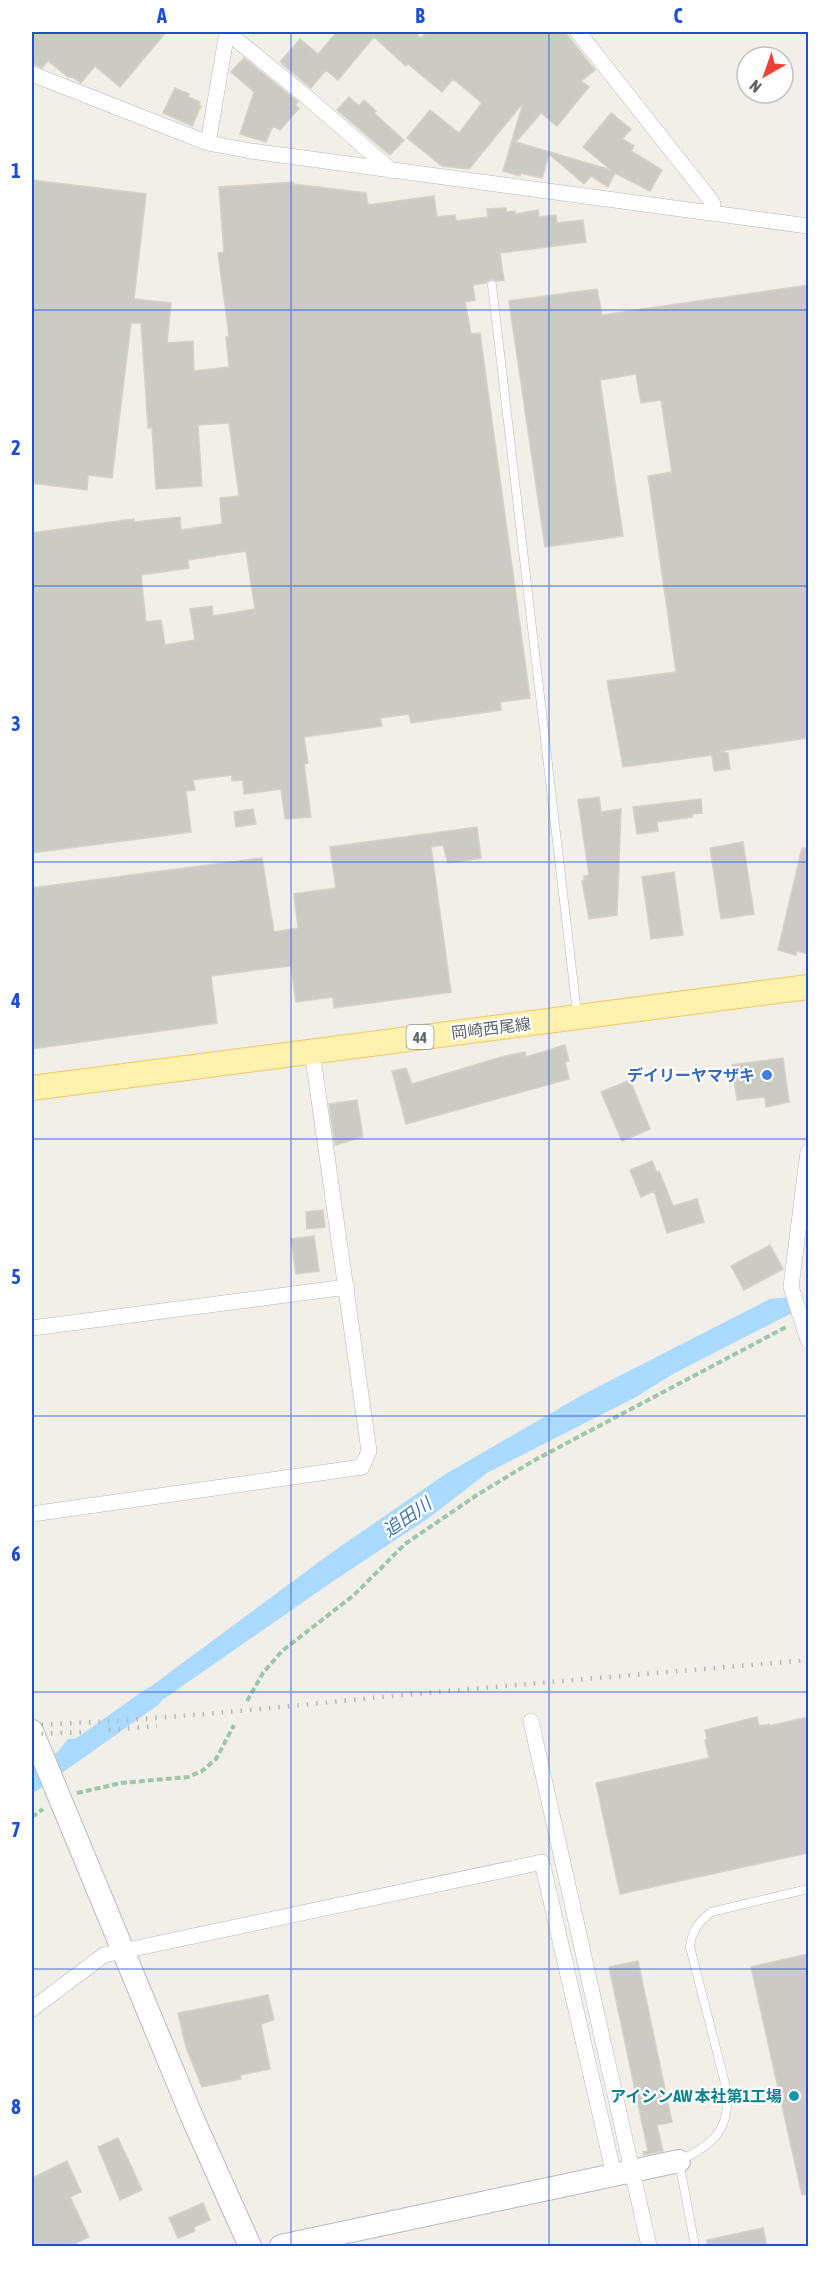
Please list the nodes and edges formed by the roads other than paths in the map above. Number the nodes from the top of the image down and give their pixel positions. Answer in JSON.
{"nodes":[{"id":1,"x":227,"y":32,"type":"edge"},
{"id":2,"x":578,"y":32,"type":"edge"},
{"id":3,"x":32,"y":74,"type":"edge"},
{"id":4,"x":208,"y":143,"type":"junction"},
{"id":5,"x":392,"y":171,"type":"junction"},
{"id":6,"x":712,"y":212,"type":"junction"},
{"id":7,"x":808,"y":226,"type":"edge"},
{"id":8,"x":492,"y":285,"type":"dead end"},
{"id":9,"x":808,"y":987,"type":"edge"},
{"id":10,"x":578,"y":1017,"type":"junction"},
{"id":11,"x":312,"y":1051,"type":"junction"},
{"id":12,"x":32,"y":1088,"type":"edge"},
{"id":13,"x":808,"y":1152,"type":"edge"},
{"id":14,"x":347,"y":1287,"type":"junction"},
{"id":15,"x":32,"y":1328,"type":"edge"},
{"id":16,"x":808,"y":1340,"type":"edge"},
{"id":17,"x":32,"y":1514,"type":"edge"},
{"id":18,"x":531,"y":1721,"type":"dead end"},
{"id":19,"x":36,"y":1748,"type":"edge"},
{"id":20,"x":808,"y":1889,"type":"edge"},
{"id":21,"x":122,"y":1950,"type":"junction"},
{"id":22,"x":32,"y":2009,"type":"edge"},
{"id":23,"x":679,"y":2161,"type":"junction"},
{"id":24,"x":623,"y":2173,"type":"junction"},
{"id":25,"x":250,"y":2247,"type":"edge"},
{"id":26,"x":281,"y":2247,"type":"edge"},
{"id":27,"x":649,"y":2247,"type":"edge"},
{"id":28,"x":695,"y":2247,"type":"edge"}],
"edges":[{"from":1,"to":4,"type":"street"},
{"from":1,"to":5,"type":"street"},
{"from":2,"to":6,"type":"street"},
{"from":3,"to":4,"type":"street"},
{"from":4,"to":5,"type":"street"},
{"from":5,"to":6,"type":"street"},
{"from":6,"to":7,"type":"street"},
{"from":8,"to":10,"type":"lane"},
{"from":9,"to":10,"type":"main road","name":"岡崎西尾線","number":"44"},
{"from":10,"to":11,"type":"main road","name":"岡崎西尾線","number":"44"},
{"from":11,"to":12,"type":"main road","name":"岡崎西尾線","number":"44"},
{"from":11,"to":14,"type":"street"},
{"from":13,"to":16,"type":"street"},
{"from":14,"to":15,"type":"street"},
{"from":14,"to":17,"type":"street"},
{"from":18,"to":24,"type":"street"},
{"from":19,"to":21,"type":"street"},
{"from":20,"to":23,"type":"lane"},
{"from":21,"to":22,"type":"street"},
{"from":21,"to":24,"type":"street"},
{"from":21,"to":25,"type":"street"},
{"from":23,"to":24,"type":"street"},
{"from":23,"to":28,"type":"lane"},
{"from":24,"to":26,"type":"street"},
{"from":24,"to":27,"type":"street"}]}
